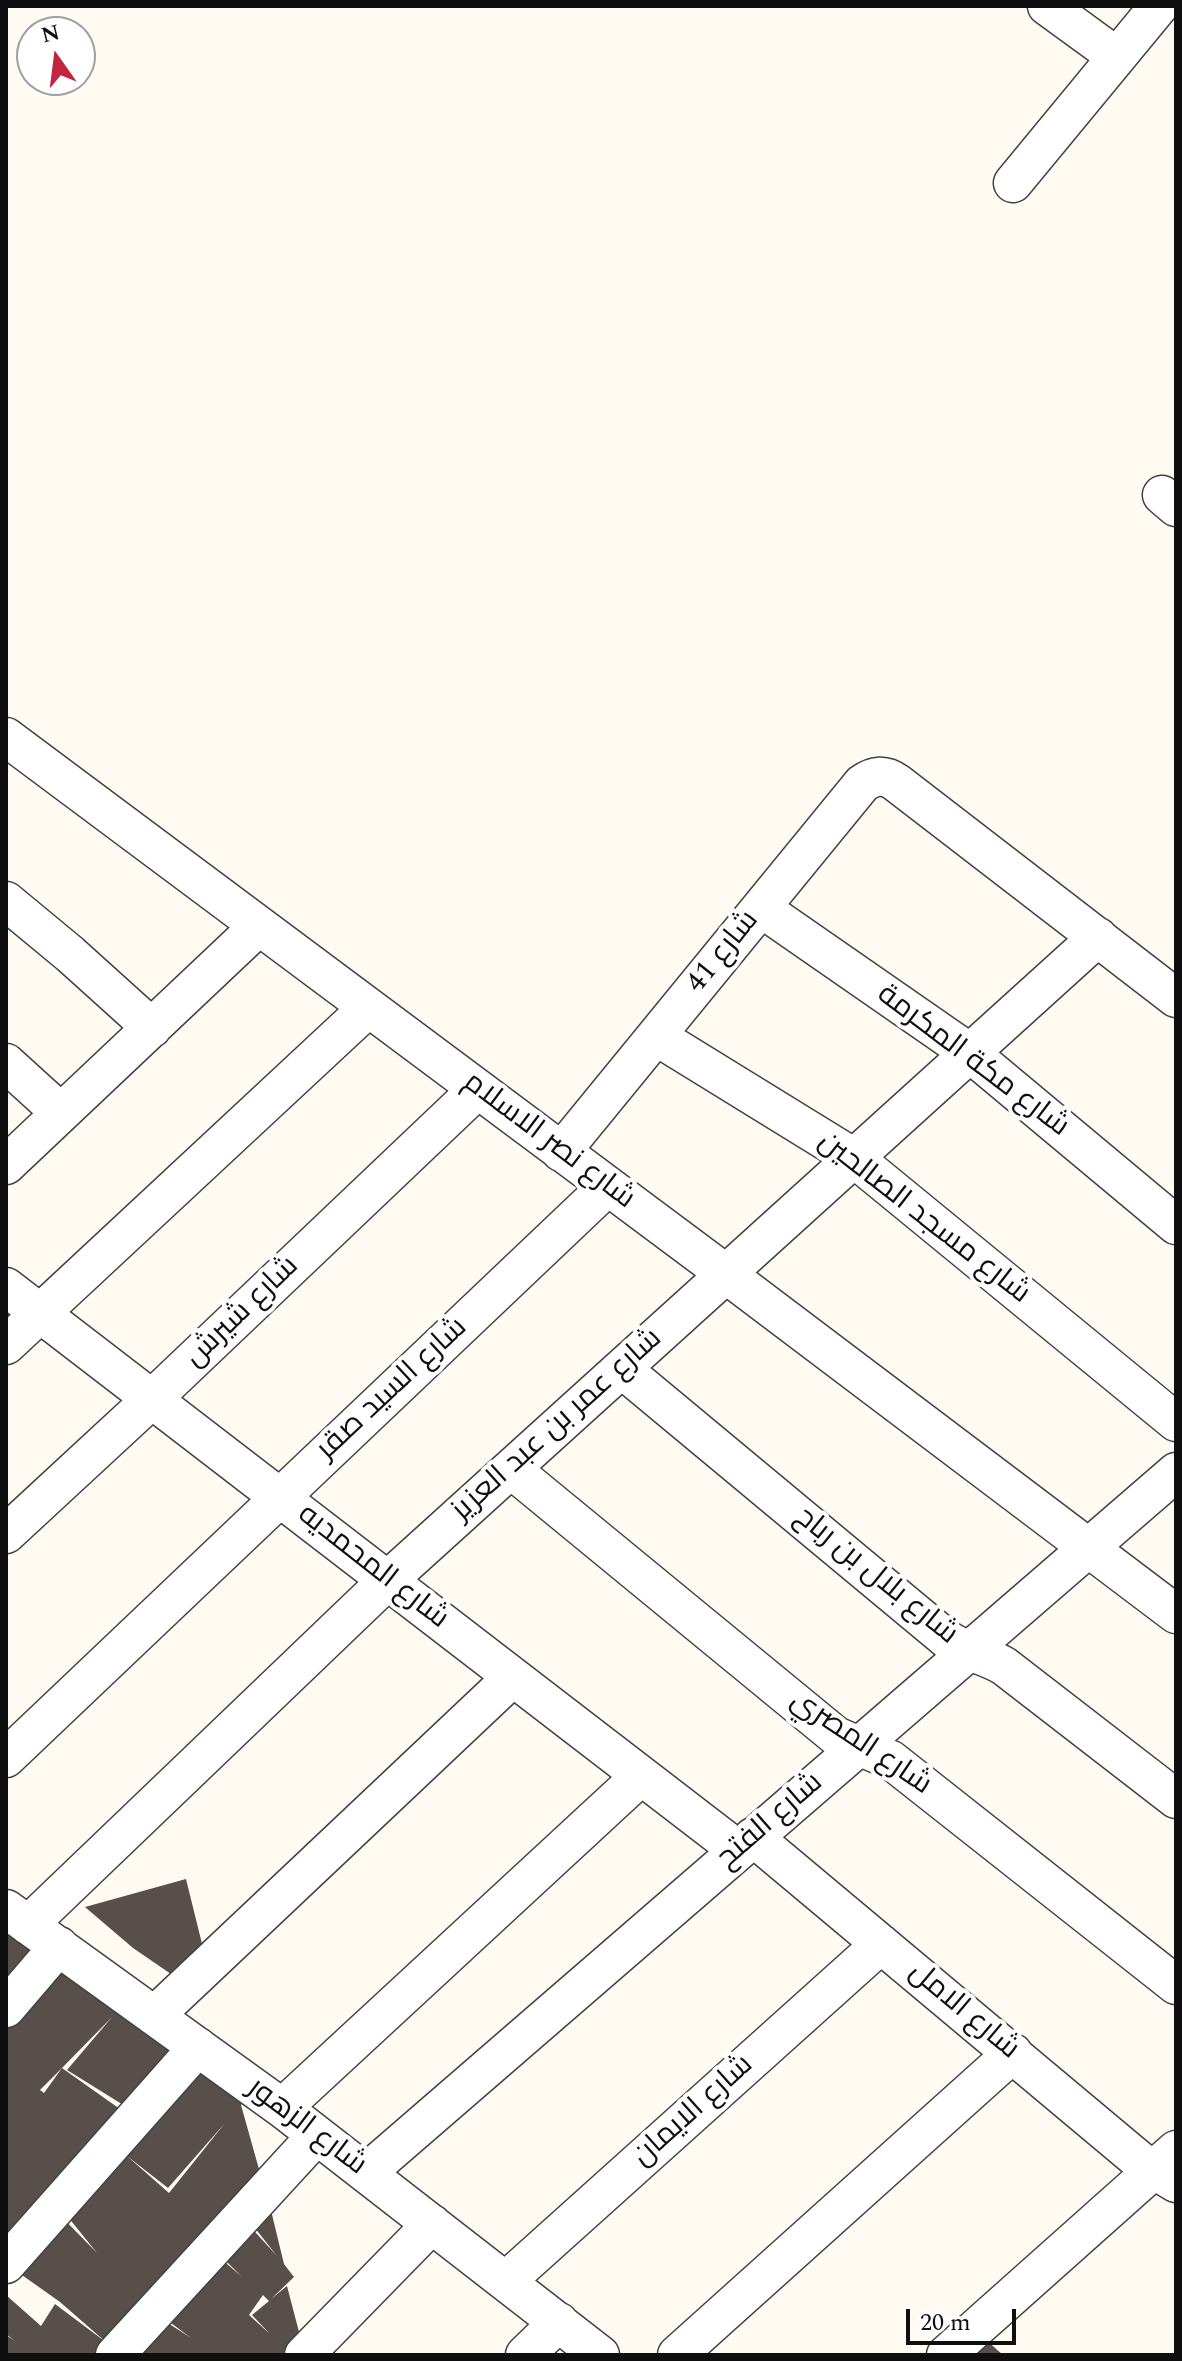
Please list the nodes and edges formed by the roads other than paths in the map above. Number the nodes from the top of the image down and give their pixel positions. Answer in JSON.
{"nodes":[{"id":1,"x":1047,"y":6,"type":"edge"},
{"id":2,"x":1159,"y":6,"type":"edge"},
{"id":3,"x":1117,"y":57,"type":"junction"},
{"id":4,"x":1013,"y":183,"type":"dead end"},
{"id":5,"x":6,"y":737,"type":"edge"},
{"id":6,"x":6,"y":901,"type":"edge"},
{"id":7,"x":761,"y":908,"type":"junction"},
{"id":8,"x":259,"y":926,"type":"junction"},
{"id":9,"x":1098,"y":937,"type":"junction"},
{"id":10,"x":1176,"y":998,"type":"edge"},
{"id":11,"x":368,"y":1008,"type":"junction"},
{"id":12,"x":152,"y":1028,"type":"junction"},
{"id":13,"x":656,"y":1036,"type":"junction"},
{"id":14,"x":970,"y":1053,"type":"junction"},
{"id":15,"x":6,"y":1063,"type":"edge"},
{"id":16,"x":478,"y":1089,"type":"junction"},
{"id":17,"x":61,"y":1113,"type":"junction"},
{"id":18,"x":561,"y":1152,"type":"junction"},
{"id":19,"x":854,"y":1158,"type":"junction"},
{"id":20,"x":6,"y":1165,"type":"edge"},
{"id":21,"x":607,"y":1187,"type":"junction"},
{"id":22,"x":1176,"y":1225,"type":"edge"},
{"id":23,"x":726,"y":1274,"type":"junction"},
{"id":24,"x":6,"y":1287,"type":"edge"},
{"id":25,"x":41,"y":1313,"type":"junction"},
{"id":26,"x":6,"y":1345,"type":"edge"},
{"id":27,"x":622,"y":1369,"type":"junction"},
{"id":28,"x":153,"y":1398,"type":"junction"},
{"id":29,"x":1176,"y":1422,"type":"edge"},
{"id":30,"x":511,"y":1469,"type":"junction"},
{"id":31,"x":1176,"y":1472,"type":"edge"},
{"id":32,"x":280,"y":1497,"type":"junction"},
{"id":33,"x":6,"y":1534,"type":"edge"},
{"id":34,"x":1089,"y":1547,"type":"junction"},
{"id":35,"x":388,"y":1580,"type":"junction"},
{"id":36,"x":1176,"y":1614,"type":"edge"},
{"id":37,"x":968,"y":1652,"type":"junction"},
{"id":38,"x":513,"y":1677,"type":"junction"},
{"id":39,"x":859,"y":1746,"type":"junction"},
{"id":40,"x":6,"y":1758,"type":"edge"},
{"id":41,"x":641,"y":1776,"type":"junction"},
{"id":42,"x":1176,"y":1799,"type":"edge"},
{"id":43,"x":746,"y":1844,"type":"junction"},
{"id":44,"x":17,"y":1917,"type":"edge"},
{"id":45,"x":881,"y":1944,"type":"junction"},
{"id":46,"x":59,"y":1946,"type":"junction"},
{"id":47,"x":1176,"y":1985,"type":"edge"},
{"id":48,"x":6,"y":2008,"type":"edge"},
{"id":49,"x":154,"y":2016,"type":"junction"},
{"id":50,"x":198,"y":2047,"type":"junction"},
{"id":51,"x":1013,"y":2053,"type":"junction"},
{"id":52,"x":282,"y":2108,"type":"junction"},
{"id":53,"x":317,"y":2135,"type":"junction"},
{"id":54,"x":1169,"y":2168,"type":"edge"},
{"id":55,"x":366,"y":2173,"type":"junction"},
{"id":56,"x":432,"y":2224,"type":"junction"},
{"id":57,"x":6,"y":2264,"type":"edge"},
{"id":58,"x":506,"y":2281,"type":"junction"},
{"id":59,"x":559,"y":2322,"type":"junction"},
{"id":60,"x":115,"y":2355,"type":"edge"},
{"id":61,"x":304,"y":2355,"type":"edge"},
{"id":62,"x":525,"y":2355,"type":"edge"},
{"id":63,"x":600,"y":2355,"type":"edge"},
{"id":64,"x":677,"y":2355,"type":"edge"},
{"id":65,"x":946,"y":2355,"type":"edge"}],
"edges":[{"from":1,"to":3,"type":"street"},
{"from":2,"to":3,"type":"street"},
{"from":3,"to":4,"type":"street"},
{"from":5,"to":8,"type":"street","name":"شارع نصر الاسلام"},
{"from":6,"to":12,"type":"street"},
{"from":7,"to":9,"type":"street","name":"شارع 41"},
{"from":7,"to":13,"type":"street","name":"شارع 41"},
{"from":7,"to":14,"type":"street","name":"شارع مكة المكرمة"},
{"from":8,"to":11,"type":"street","name":"شارع نصر الاسلام"},
{"from":8,"to":12,"type":"street"},
{"from":9,"to":10,"type":"street"},
{"from":9,"to":14,"type":"street","name":"شارع عمر بن عبد العزيز"},
{"from":11,"to":16,"type":"street","name":"شارع نصر الاسلام"},
{"from":11,"to":25,"type":"street"},
{"from":12,"to":17,"type":"street"},
{"from":13,"to":18,"type":"street","name":"شارع 41"},
{"from":13,"to":19,"type":"street","name":"شارع مسجد الصالحين"},
{"from":14,"to":19,"type":"street","name":"شارع عمر بن عبد العزيز"},
{"from":14,"to":22,"type":"street","name":"شارع مكة المكرمة"},
{"from":15,"to":17,"type":"street"},
{"from":16,"to":18,"type":"street","name":"شارع نصر الاسلام"},
{"from":16,"to":28,"type":"street","name":"شارع شيرش"},
{"from":17,"to":20,"type":"street"},
{"from":18,"to":21,"type":"street","name":"شارع نصر الاسلام"},
{"from":19,"to":23,"type":"street","name":"شارع عمر بن عبد العزيز"},
{"from":19,"to":29,"type":"street","name":"شارع مسجد الصالحين"},
{"from":21,"to":23,"type":"street","name":"شارع نصر الاسلام"},
{"from":21,"to":32,"type":"street","name":"شارع السيد صقر"},
{"from":23,"to":27,"type":"street","name":"شارع عمر بن عبد العزيز"},
{"from":23,"to":34,"type":"street","name":"شارع نصر الاسلام"},
{"from":24,"to":25,"type":"street","name":"شارع المحمديه"},
{"from":25,"to":26,"type":"street"},
{"from":25,"to":28,"type":"street","name":"شارع المحمديه"},
{"from":27,"to":30,"type":"street","name":"شارع عمر بن عبد العزيز"},
{"from":27,"to":37,"type":"street","name":"شارع بلال بن رباح"},
{"from":28,"to":32,"type":"street","name":"شارع المحمديه"},
{"from":28,"to":33,"type":"street","name":"شارع شيرش"},
{"from":30,"to":35,"type":"street","name":"شارع عمر بن عبد العزيز"},
{"from":30,"to":39,"type":"street","name":"شارع المصري"},
{"from":31,"to":34,"type":"street","name":"شارع الفتح"},
{"from":32,"to":35,"type":"street","name":"شارع المحمديه"},
{"from":32,"to":40,"type":"street","name":"شارع السيد صقر"},
{"from":34,"to":36,"type":"street","name":"شارع نصر الاسلام"},
{"from":34,"to":37,"type":"street","name":"شارع الفتح"},
{"from":35,"to":38,"type":"street","name":"شارع المحمديه"},
{"from":35,"to":44,"type":"street","name":"شارع عمر بن عبد العزيز"},
{"from":37,"to":39,"type":"street","name":"شارع الفتح"},
{"from":37,"to":42,"type":"street","name":"شارع بلال بن رباح"},
{"from":38,"to":41,"type":"street","name":"شارع المحمديه"},
{"from":38,"to":49,"type":"street"},
{"from":39,"to":43,"type":"street","name":"شارع الفتح"},
{"from":39,"to":47,"type":"street","name":"شارع المصري"},
{"from":41,"to":43,"type":"street","name":"شارع المحمديه"},
{"from":41,"to":52,"type":"street"},
{"from":43,"to":45,"type":"street","name":"شارع الامل"},
{"from":43,"to":55,"type":"street","name":"شارع الفتح"},
{"from":44,"to":46,"type":"street","name":"شارع الزهور"},
{"from":45,"to":51,"type":"street","name":"شارع الامل"},
{"from":45,"to":58,"type":"street","name":"شارع الايمان"},
{"from":46,"to":48,"type":"street"},
{"from":46,"to":49,"type":"street","name":"شارع الزهور"},
{"from":49,"to":50,"type":"street","name":"شارع الزهور"},
{"from":50,"to":52,"type":"street","name":"شارع الزهور"},
{"from":50,"to":57,"type":"street"},
{"from":51,"to":54,"type":"street","name":"شارع الامل"},
{"from":51,"to":64,"type":"street"},
{"from":52,"to":53,"type":"street","name":"شارع الزهور"},
{"from":53,"to":55,"type":"street","name":"شارع الزهور"},
{"from":53,"to":60,"type":"street"},
{"from":54,"to":65,"type":"street"},
{"from":55,"to":56,"type":"street","name":"شارع الزهور"},
{"from":56,"to":58,"type":"street","name":"شارع الزهور"},
{"from":56,"to":61,"type":"street"},
{"from":58,"to":59,"type":"street","name":"شارع الزهور"},
{"from":59,"to":62,"type":"street"},
{"from":59,"to":63,"type":"street","name":"شارع الزهور"}]}
